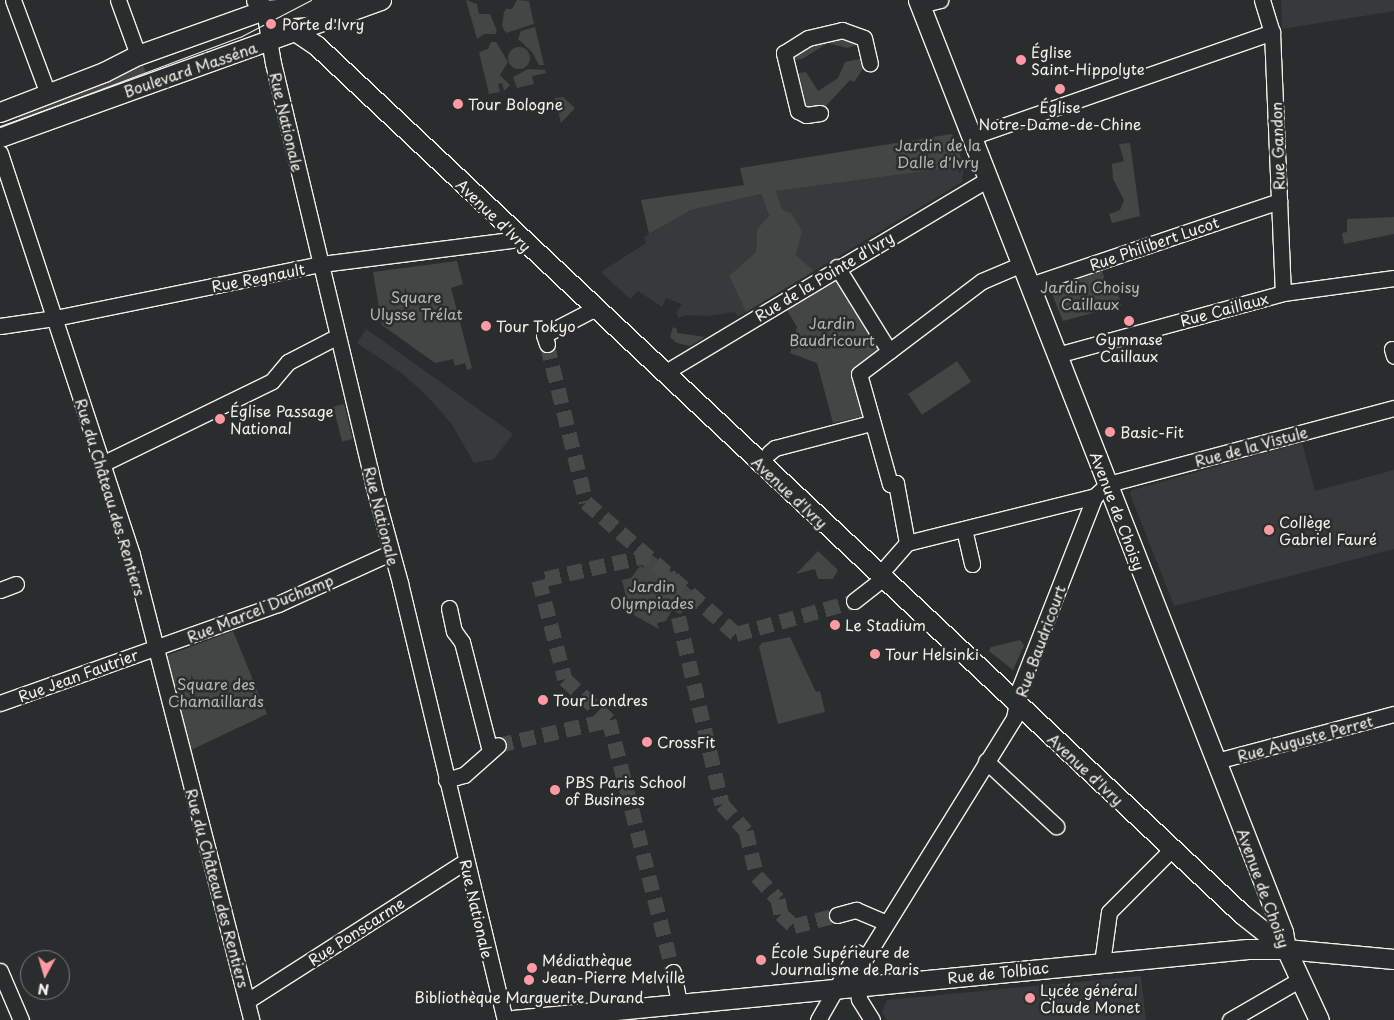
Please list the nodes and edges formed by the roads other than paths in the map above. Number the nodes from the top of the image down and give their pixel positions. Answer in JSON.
{"nodes":[{"id":1,"x":13,"y":0,"type":"edge"},
{"id":2,"x":118,"y":0,"type":"edge"},
{"id":3,"x":381,"y":0,"type":"edge"},
{"id":4,"x":940,"y":0,"type":"edge"},
{"id":5,"x":1262,"y":0,"type":"edge"},
{"id":6,"x":919,"y":2,"type":"edge"},
{"id":7,"x":340,"y":3,"type":"edge"},
{"id":8,"x":260,"y":5,"type":"edge"},
{"id":9,"x":289,"y":16,"type":"edge"},
{"id":10,"x":1272,"y":32,"type":"junction"},
{"id":11,"x":268,"y":38,"type":"junction"},
{"id":12,"x":138,"y":55,"type":"junction"},
{"id":13,"x":870,"y":63,"type":"dead end"},
{"id":14,"x":48,"y":94,"type":"junction"},
{"id":15,"x":0,"y":112,"type":"edge"},
{"id":16,"x":820,"y":113,"type":"dead end"},
{"id":17,"x":0,"y":137,"type":"edge"},
{"id":18,"x":971,"y":137,"type":"junction"},
{"id":19,"x":0,"y":153,"type":"edge"},
{"id":20,"x":988,"y":179,"type":"junction"},
{"id":21,"x":1279,"y":201,"type":"junction"},
{"id":22,"x":519,"y":238,"type":"junction"},
{"id":23,"x":321,"y":264,"type":"junction"},
{"id":24,"x":1022,"y":264,"type":"junction"},
{"id":25,"x":838,"y":267,"type":"junction"},
{"id":26,"x":1394,"y":278,"type":"edge"},
{"id":27,"x":1030,"y":285,"type":"junction"},
{"id":28,"x":1283,"y":294,"type":"junction"},
{"id":29,"x":594,"y":309,"type":"junction"},
{"id":30,"x":55,"y":318,"type":"junction"},
{"id":31,"x":0,"y":326,"type":"edge"},
{"id":32,"x":338,"y":336,"type":"junction"},
{"id":33,"x":547,"y":344,"type":"dead end"},
{"id":34,"x":889,"y":351,"type":"junction"},
{"id":35,"x":1057,"y":355,"type":"junction"},
{"id":36,"x":661,"y":371,"type":"junction"},
{"id":37,"x":1394,"y":408,"type":"edge"},
{"id":38,"x":871,"y":423,"type":"junction"},
{"id":39,"x":768,"y":453,"type":"dead end"},
{"id":40,"x":102,"y":464,"type":"junction"},
{"id":41,"x":1101,"y":490,"type":"junction"},
{"id":42,"x":964,"y":528,"type":"junction"},
{"id":43,"x":907,"y":543,"type":"junction"},
{"id":44,"x":390,"y":553,"type":"junction"},
{"id":45,"x":972,"y":564,"type":"dead end"},
{"id":46,"x":881,"y":577,"type":"junction"},
{"id":47,"x":16,"y":584,"type":"dead end"},
{"id":48,"x":0,"y":590,"type":"edge"},
{"id":49,"x":854,"y":601,"type":"tunnel mouth"},
{"id":50,"x":448,"y":608,"type":"dead end"},
{"id":51,"x":156,"y":649,"type":"junction"},
{"id":52,"x":0,"y":703,"type":"edge"},
{"id":53,"x":1017,"y":704,"type":"junction"},
{"id":54,"x":1394,"y":714,"type":"edge"},
{"id":55,"x":986,"y":761,"type":"junction"},
{"id":56,"x":1216,"y":761,"type":"junction"},
{"id":57,"x":446,"y":780,"type":"junction"},
{"id":58,"x":1056,"y":826,"type":"dead end"},
{"id":59,"x":1172,"y":849,"type":"junction"},
{"id":60,"x":466,"y":861,"type":"junction"},
{"id":61,"x":837,"y":915,"type":"tunnel mouth"},
{"id":62,"x":882,"y":921,"type":"junction"},
{"id":63,"x":1286,"y":949,"type":"junction"},
{"id":64,"x":1394,"y":959,"type":"edge"},
{"id":65,"x":1102,"y":963,"type":"junction"},
{"id":66,"x":0,"y":972,"type":"edge"},
{"id":67,"x":673,"y":972,"type":"tunnel mouth"},
{"id":68,"x":1299,"y":980,"type":"junction"},
{"id":69,"x":856,"y":987,"type":"junction"},
{"id":70,"x":836,"y":988,"type":"junction"},
{"id":71,"x":247,"y":1001,"type":"junction"},
{"id":72,"x":679,"y":1004,"type":"junction"},
{"id":73,"x":20,"y":1020,"type":"edge"},
{"id":74,"x":251,"y":1020,"type":"edge"},
{"id":75,"x":505,"y":1020,"type":"edge"},
{"id":76,"x":513,"y":1020,"type":"edge"},
{"id":77,"x":818,"y":1020,"type":"edge"},
{"id":78,"x":872,"y":1020,"type":"edge"},
{"id":79,"x":1230,"y":1020,"type":"edge"},
{"id":80,"x":1319,"y":1020,"type":"edge"}],
"edges":[{"from":1,"to":14,"type":"street"},
{"from":2,"to":12,"type":"street"},
{"from":3,"to":9,"type":"main road","name":"Boulevard Masséna"},
{"from":4,"to":6,"type":"street"},
{"from":5,"to":10,"type":"street","name":"Rue Gandon"},
{"from":6,"to":18,"type":"main road","name":"Avenue de Choisy"},
{"from":7,"to":9,"type":"main road","name":"Boulevard Masséna"},
{"from":8,"to":9,"type":"main road","name":"Avenue d'Ivry"},
{"from":8,"to":11,"type":"street","name":"Rue Nationale"},
{"from":8,"to":12,"type":"main road","name":"Boulevard Masséna"},
{"from":9,"to":11,"type":"main road","name":"Boulevard Masséna"},
{"from":9,"to":22,"type":"main road","name":"Avenue d'Ivry"},
{"from":10,"to":18,"type":"street"},
{"from":10,"to":21,"type":"street","name":"Rue Gandon"},
{"from":11,"to":17,"type":"main road","name":"Boulevard Masséna"},
{"from":11,"to":23,"type":"street","name":"Rue Nationale"},
{"from":12,"to":14,"type":"main road","name":"Boulevard Masséna"},
{"from":13,"to":16,"type":"street"},
{"from":14,"to":15,"type":"main road","name":"Boulevard Masséna"},
{"from":18,"to":20,"type":"main road","name":"Avenue de Choisy"},
{"from":19,"to":30,"type":"street","name":"Rue du Château des Rentiers"},
{"from":20,"to":24,"type":"main road","name":"Avenue de Choisy"},
{"from":20,"to":25,"type":"street","name":"Rue de la Pointe d'Ivry"},
{"from":21,"to":27,"type":"street","name":"Rue Philibert Lucot"},
{"from":21,"to":28,"type":"street","name":"Rue Gandon"},
{"from":22,"to":23,"type":"street","name":"Rue Regnault"},
{"from":22,"to":29,"type":"main road","name":"Avenue d'Ivry"},
{"from":23,"to":30,"type":"street","name":"Rue Regnault"},
{"from":23,"to":32,"type":"street","name":"Rue Nationale"},
{"from":24,"to":27,"type":"main road","name":"Avenue de Choisy"},
{"from":24,"to":34,"type":"street"},
{"from":25,"to":34,"type":"street"},
{"from":25,"to":36,"type":"street","name":"Rue de la Pointe d'Ivry"},
{"from":26,"to":28,"type":"street","name":"Rue Caillaux"},
{"from":27,"to":35,"type":"main road","name":"Avenue de Choisy"},
{"from":28,"to":35,"type":"street","name":"Rue Caillaux"},
{"from":29,"to":33,"type":"street"},
{"from":29,"to":36,"type":"main road","name":"Avenue d'Ivry"},
{"from":30,"to":31,"type":"street","name":"Rue Regnault"},
{"from":30,"to":40,"type":"street","name":"Rue du Château des Rentiers"},
{"from":32,"to":40,"type":"street"},
{"from":32,"to":44,"type":"street","name":"Rue Nationale"},
{"from":34,"to":38,"type":"street"},
{"from":35,"to":41,"type":"main road","name":"Avenue de Choisy"},
{"from":36,"to":46,"type":"main road","name":"Avenue d'Ivry"},
{"from":37,"to":41,"type":"street","name":"Rue de la Vistule"},
{"from":38,"to":39,"type":"street"},
{"from":38,"to":43,"type":"street"},
{"from":40,"to":51,"type":"street","name":"Rue du Château des Rentiers"},
{"from":41,"to":42,"type":"street","name":"Rue de la Vistule"},
{"from":41,"to":53,"type":"street","name":"Rue Baudricourt"},
{"from":41,"to":56,"type":"main road","name":"Avenue de Choisy"},
{"from":42,"to":43,"type":"street","name":"Rue de la Vistule"},
{"from":42,"to":45,"type":"street"},
{"from":43,"to":46,"type":"street"},
{"from":44,"to":51,"type":"street","name":"Rue Marcel Duchamp"},
{"from":44,"to":57,"type":"street","name":"Rue Nationale"},
{"from":46,"to":49,"type":"street"},
{"from":46,"to":53,"type":"main road","name":"Avenue d'Ivry"},
{"from":47,"to":48,"type":"street"},
{"from":50,"to":57,"type":"street"},
{"from":51,"to":52,"type":"street","name":"Rue Jean Fautrier"},
{"from":51,"to":71,"type":"street","name":"Rue du Château des Rentiers"},
{"from":53,"to":55,"type":"street","name":"Rue Baudricourt"},
{"from":53,"to":59,"type":"main road","name":"Avenue d'Ivry"},
{"from":54,"to":56,"type":"street","name":"Rue Auguste Perret"},
{"from":55,"to":58,"type":"street"},
{"from":55,"to":62,"type":"street","name":"Rue Baudricourt"},
{"from":56,"to":63,"type":"main road","name":"Avenue de Choisy"},
{"from":57,"to":60,"type":"street","name":"Rue Nationale"},
{"from":59,"to":63,"type":"main road","name":"Avenue d'Ivry"},
{"from":59,"to":65,"type":"street"},
{"from":60,"to":71,"type":"street","name":"Rue Ponscarme"},
{"from":60,"to":75,"type":"street","name":"Rue Nationale"},
{"from":61,"to":62,"type":"street"},
{"from":62,"to":69,"type":"street","name":"Rue Baudricourt"},
{"from":62,"to":70,"type":"street","name":"Rue Baudricourt"},
{"from":63,"to":64,"type":"main road","name":"Rue de Tolbiac"},
{"from":63,"to":65,"type":"main road","name":"Rue de Tolbiac"},
{"from":63,"to":68,"type":"main road","name":"Avenue de Choisy"},
{"from":65,"to":69,"type":"main road","name":"Rue de Tolbiac"},
{"from":66,"to":73,"type":"street"},
{"from":67,"to":72,"type":"street"},
{"from":68,"to":79,"type":"street"},
{"from":68,"to":80,"type":"main road","name":"Avenue de Choisy"},
{"from":69,"to":70,"type":"main road","name":"Rue de Tolbiac"},
{"from":69,"to":78,"type":"street"},
{"from":70,"to":72,"type":"main road","name":"Rue de Tolbiac"},
{"from":70,"to":77,"type":"street","name":"Rue Baudricourt"},
{"from":71,"to":74,"type":"street","name":"Rue du Château des Rentiers"},
{"from":72,"to":76,"type":"main road","name":"Rue de Tolbiac"}]}
